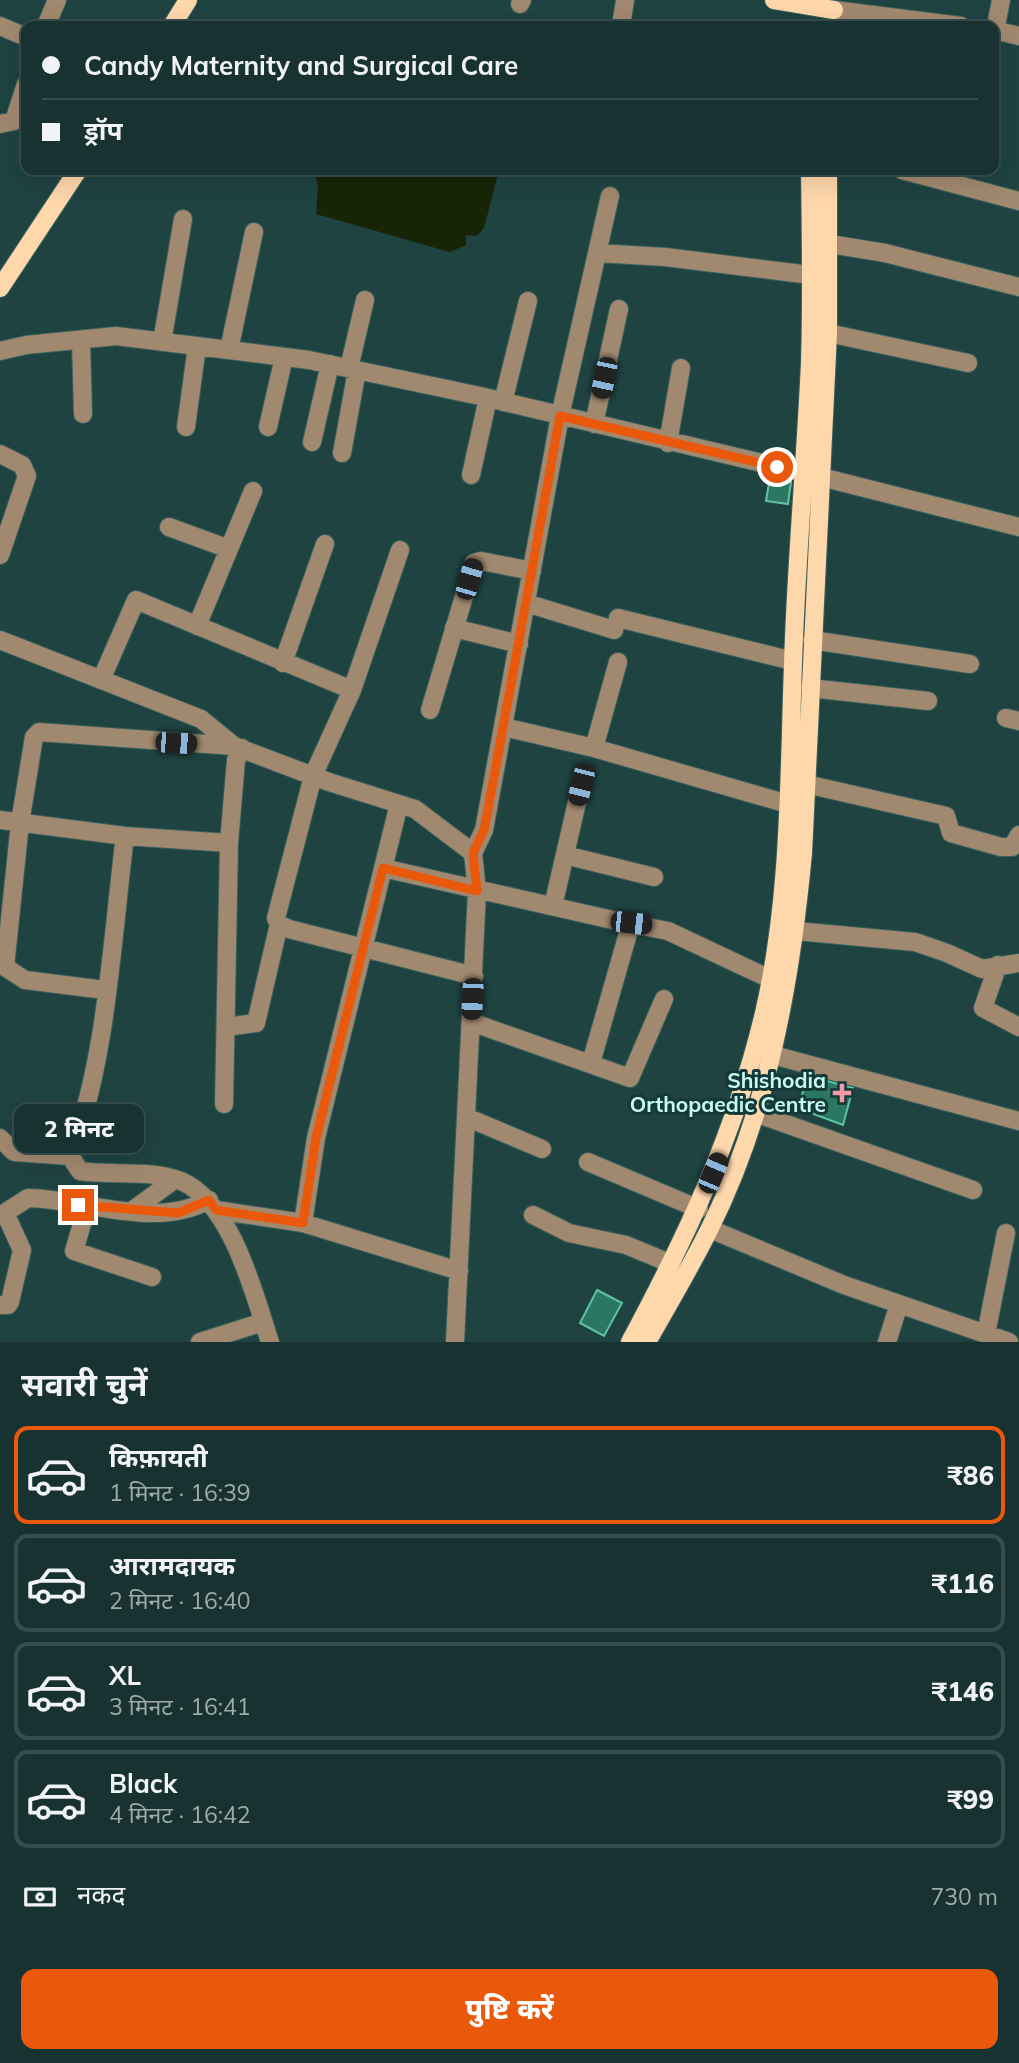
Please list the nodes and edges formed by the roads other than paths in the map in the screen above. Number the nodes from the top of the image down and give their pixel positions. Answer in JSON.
{"nodes":[{"id":1,"x":57,"y":0,"type":"edge"},
{"id":2,"x":188,"y":0,"type":"edge"},
{"id":3,"x":625,"y":0,"type":"edge"},
{"id":4,"x":774,"y":0,"type":"edge"},
{"id":5,"x":1001,"y":0,"type":"edge"},
{"id":6,"x":815,"y":4,"type":"edge"},
{"id":7,"x":834,"y":12,"type":"edge"},
{"id":8,"x":48,"y":21,"type":"edge"},
{"id":9,"x":175,"y":21,"type":"edge"},
{"id":10,"x":622,"y":21,"type":"edge"},
{"id":11,"x":916,"y":21,"type":"edge"},
{"id":12,"x":996,"y":21,"type":"edge"},
{"id":13,"x":0,"y":26,"type":"edge"},
{"id":14,"x":999,"y":32,"type":"edge"},
{"id":15,"x":21,"y":35,"type":"edge"},
{"id":16,"x":1019,"y":36,"type":"edge"},
{"id":17,"x":21,"y":99,"type":"edge"},
{"id":18,"x":0,"y":124,"type":"edge"},
{"id":19,"x":75,"y":175,"type":"edge"},
{"id":20,"x":810,"y":175,"type":"edge"},
{"id":21,"x":828,"y":175,"type":"edge"},
{"id":22,"x":921,"y":175,"type":"edge"},
{"id":23,"x":610,"y":196,"type":"dead end"},
{"id":24,"x":1019,"y":201,"type":"edge"},
{"id":25,"x":183,"y":219,"type":"dead end"},
{"id":26,"x":254,"y":232,"type":"dead end"},
{"id":27,"x":830,"y":244,"type":"junction"},
{"id":28,"x":597,"y":253,"type":"junction"},
{"id":29,"x":811,"y":275,"type":"junction"},
{"id":30,"x":1019,"y":287,"type":"edge"},
{"id":31,"x":0,"y":288,"type":"edge"},
{"id":32,"x":366,"y":300,"type":"dead end"},
{"id":33,"x":528,"y":301,"type":"dead end"},
{"id":34,"x":619,"y":309,"type":"dead end"},
{"id":35,"x":828,"y":333,"type":"junction"},
{"id":36,"x":81,"y":340,"type":"junction"},
{"id":37,"x":162,"y":342,"type":"junction"},
{"id":38,"x":197,"y":346,"type":"junction"},
{"id":39,"x":229,"y":350,"type":"junction"},
{"id":40,"x":0,"y":351,"type":"edge"},
{"id":41,"x":284,"y":357,"type":"junction"},
{"id":42,"x":968,"y":363,"type":"dead end"},
{"id":43,"x":330,"y":364,"type":"junction"},
{"id":44,"x":681,"y":368,"type":"dead end"},
{"id":45,"x":353,"y":369,"type":"junction"},
{"id":46,"x":496,"y":400,"type":"junction"},
{"id":47,"x":83,"y":414,"type":"dead end"},
{"id":48,"x":560,"y":416,"type":"junction"},
{"id":49,"x":594,"y":424,"type":"junction"},
{"id":50,"x":187,"y":427,"type":"dead end"},
{"id":51,"x":268,"y":427,"type":"dead end"},
{"id":52,"x":312,"y":442,"type":"dead end"},
{"id":53,"x":668,"y":443,"type":"junction"},
{"id":54,"x":342,"y":453,"type":"dead end"},
{"id":55,"x":0,"y":454,"type":"edge"},
{"id":56,"x":471,"y":475,"type":"dead end"},
{"id":57,"x":812,"y":475,"type":"junction"},
{"id":58,"x":253,"y":491,"type":"dead end"},
{"id":59,"x":169,"y":527,"type":"dead end"},
{"id":60,"x":1019,"y":527,"type":"edge"},
{"id":61,"x":325,"y":544,"type":"dead end"},
{"id":62,"x":229,"y":549,"type":"junction"},
{"id":63,"x":400,"y":550,"type":"dead end"},
{"id":64,"x":0,"y":555,"type":"edge"},
{"id":65,"x":532,"y":571,"type":"junction"},
{"id":66,"x":526,"y":603,"type":"junction"},
{"id":67,"x":197,"y":626,"type":"junction"},
{"id":68,"x":454,"y":628,"type":"junction"},
{"id":69,"x":0,"y":640,"type":"edge"},
{"id":70,"x":812,"y":640,"type":"junction"},
{"id":71,"x":519,"y":644,"type":"junction"},
{"id":72,"x":793,"y":661,"type":"junction"},
{"id":73,"x":618,"y":662,"type":"dead end"},
{"id":74,"x":284,"y":663,"type":"junction"},
{"id":75,"x":970,"y":664,"type":"dead end"},
{"id":76,"x":101,"y":680,"type":"junction"},
{"id":77,"x":810,"y":688,"type":"junction"},
{"id":78,"x":352,"y":690,"type":"junction"},
{"id":79,"x":928,"y":701,"type":"dead end"},
{"id":80,"x":430,"y":710,"type":"dead end"},
{"id":81,"x":504,"y":727,"type":"junction"},
{"id":82,"x":238,"y":747,"type":"junction"},
{"id":83,"x":594,"y":748,"type":"junction"},
{"id":84,"x":313,"y":776,"type":"junction"},
{"id":85,"x":806,"y":784,"type":"junction"},
{"id":86,"x":581,"y":785,"type":"dead end"},
{"id":87,"x":399,"y":804,"type":"junction"},
{"id":88,"x":788,"y":804,"type":"junction"},
{"id":89,"x":0,"y":820,"type":"edge"},
{"id":90,"x":20,"y":823,"type":"junction"},
{"id":91,"x":1019,"y":835,"type":"edge"},
{"id":92,"x":125,"y":836,"type":"junction"},
{"id":93,"x":229,"y":843,"type":"junction"},
{"id":94,"x":473,"y":853,"type":"junction"},
{"id":95,"x":565,"y":855,"type":"junction"},
{"id":96,"x":383,"y":868,"type":"junction"},
{"id":97,"x":654,"y":877,"type":"dead end"},
{"id":98,"x":477,"y":891,"type":"junction"},
{"id":99,"x":553,"y":906,"type":"junction"},
{"id":100,"x":631,"y":923,"type":"junction"},
{"id":101,"x":279,"y":925,"type":"junction"},
{"id":102,"x":796,"y":931,"type":"junction"},
{"id":103,"x":363,"y":948,"type":"junction"},
{"id":104,"x":1019,"y":963,"type":"edge"},
{"id":105,"x":998,"y":965,"type":"junction"},
{"id":106,"x":474,"y":976,"type":"junction"},
{"id":107,"x":770,"y":979,"type":"junction"},
{"id":108,"x":105,"y":990,"type":"junction"},
{"id":109,"x":664,"y":999,"type":"dead end"},
{"id":110,"x":471,"y":1022,"type":"junction"},
{"id":111,"x":226,"y":1027,"type":"junction"},
{"id":112,"x":1019,"y":1027,"type":"edge"},
{"id":113,"x":773,"y":1055,"type":"junction"},
{"id":114,"x":591,"y":1063,"type":"junction"},
{"id":115,"x":224,"y":1104,"type":"dead end"},
{"id":116,"x":755,"y":1113,"type":"junction"},
{"id":117,"x":466,"y":1117,"type":"junction"},
{"id":118,"x":1019,"y":1121,"type":"edge"},
{"id":119,"x":0,"y":1138,"type":"edge"},
{"id":120,"x":542,"y":1149,"type":"dead end"},
{"id":121,"x":70,"y":1156,"type":"junction"},
{"id":122,"x":588,"y":1162,"type":"dead end"},
{"id":123,"x":174,"y":1180,"type":"junction"},
{"id":124,"x":973,"y":1190,"type":"dead end"},
{"id":125,"x":212,"y":1205,"type":"junction"},
{"id":126,"x":87,"y":1207,"type":"junction"},
{"id":127,"x":699,"y":1209,"type":"junction"},
{"id":128,"x":132,"y":1210,"type":"junction"},
{"id":129,"x":3,"y":1214,"type":"edge"},
{"id":130,"x":533,"y":1215,"type":"dead end"},
{"id":131,"x":303,"y":1223,"type":"junction"},
{"id":132,"x":710,"y":1229,"type":"junction"},
{"id":133,"x":1006,"y":1233,"type":"dead end"},
{"id":134,"x":672,"y":1264,"type":"junction"},
{"id":135,"x":458,"y":1270,"type":"junction"},
{"id":136,"x":152,"y":1277,"type":"dead end"},
{"id":137,"x":0,"y":1304,"type":"edge"},
{"id":138,"x":899,"y":1304,"type":"junction"},
{"id":139,"x":263,"y":1322,"type":"junction"},
{"id":140,"x":1000,"y":1339,"type":"edge"},
{"id":141,"x":200,"y":1342,"type":"edge"},
{"id":142,"x":270,"y":1342,"type":"edge"},
{"id":143,"x":455,"y":1342,"type":"edge"},
{"id":144,"x":630,"y":1342,"type":"edge"},
{"id":145,"x":647,"y":1342,"type":"edge"},
{"id":146,"x":887,"y":1342,"type":"edge"}],
"edges":[{"from":1,"to":8,"type":"street"},
{"from":2,"to":9,"type":"main road"},
{"from":3,"to":10,"type":"street"},
{"from":4,"to":6,"type":"main road"},
{"from":5,"to":12,"type":"street"},
{"from":6,"to":7,"type":"main road"},
{"from":7,"to":11,"type":"street"},
{"from":13,"to":15,"type":"street"},
{"from":14,"to":16,"type":"street"},
{"from":17,"to":18,"type":"street"},
{"from":19,"to":31,"type":"main road"},
{"from":20,"to":29,"type":"main road"},
{"from":21,"to":27,"type":"main road"},
{"from":22,"to":24,"type":"street"},
{"from":23,"to":28,"type":"street"},
{"from":25,"to":37,"type":"street"},
{"from":26,"to":39,"type":"street"},
{"from":27,"to":30,"type":"street"},
{"from":27,"to":35,"type":"main road"},
{"from":28,"to":29,"type":"street"},
{"from":28,"to":48,"type":"street"},
{"from":29,"to":57,"type":"main road"},
{"from":32,"to":45,"type":"street"},
{"from":33,"to":46,"type":"street"},
{"from":34,"to":49,"type":"street"},
{"from":35,"to":42,"type":"street"},
{"from":35,"to":57,"type":"main road"},
{"from":36,"to":37,"type":"street"},
{"from":36,"to":40,"type":"street"},
{"from":36,"to":47,"type":"street"},
{"from":37,"to":38,"type":"street"},
{"from":38,"to":39,"type":"street"},
{"from":38,"to":50,"type":"street"},
{"from":39,"to":41,"type":"street"},
{"from":41,"to":43,"type":"street"},
{"from":41,"to":51,"type":"street"},
{"from":43,"to":45,"type":"street"},
{"from":43,"to":52,"type":"street"},
{"from":44,"to":53,"type":"street"},
{"from":45,"to":46,"type":"street"},
{"from":45,"to":54,"type":"street"},
{"from":46,"to":48,"type":"street"},
{"from":46,"to":56,"type":"street"},
{"from":48,"to":49,"type":"street"},
{"from":48,"to":65,"type":"street"},
{"from":49,"to":53,"type":"street"},
{"from":53,"to":57,"type":"street"},
{"from":55,"to":64,"type":"street"},
{"from":57,"to":60,"type":"street"},
{"from":57,"to":70,"type":"main road"},
{"from":57,"to":72,"type":"main road"},
{"from":58,"to":62,"type":"street"},
{"from":59,"to":62,"type":"street"},
{"from":61,"to":74,"type":"street"},
{"from":62,"to":67,"type":"street"},
{"from":63,"to":78,"type":"street"},
{"from":65,"to":66,"type":"street"},
{"from":65,"to":68,"type":"street"},
{"from":66,"to":71,"type":"street"},
{"from":66,"to":72,"type":"street"},
{"from":67,"to":74,"type":"street"},
{"from":67,"to":76,"type":"street"},
{"from":68,"to":71,"type":"street"},
{"from":68,"to":80,"type":"street"},
{"from":69,"to":76,"type":"street"},
{"from":70,"to":75,"type":"street"},
{"from":70,"to":77,"type":"main road"},
{"from":71,"to":81,"type":"street"},
{"from":72,"to":88,"type":"main road"},
{"from":73,"to":83,"type":"street"},
{"from":74,"to":78,"type":"street"},
{"from":76,"to":82,"type":"street"},
{"from":77,"to":79,"type":"street"},
{"from":77,"to":85,"type":"main road"},
{"from":78,"to":84,"type":"street"},
{"from":81,"to":83,"type":"street"},
{"from":81,"to":94,"type":"street"},
{"from":82,"to":84,"type":"street"},
{"from":82,"to":90,"type":"street"},
{"from":82,"to":93,"type":"street"},
{"from":83,"to":88,"type":"street"},
{"from":84,"to":87,"type":"street"},
{"from":84,"to":101,"type":"street"},
{"from":85,"to":91,"type":"street"},
{"from":85,"to":102,"type":"main road"},
{"from":86,"to":95,"type":"street"},
{"from":87,"to":94,"type":"street"},
{"from":87,"to":96,"type":"street"},
{"from":88,"to":107,"type":"main road"},
{"from":89,"to":90,"type":"street"},
{"from":90,"to":92,"type":"street"},
{"from":90,"to":108,"type":"street"},
{"from":92,"to":93,"type":"street"},
{"from":92,"to":108,"type":"street"},
{"from":93,"to":111,"type":"street"},
{"from":94,"to":98,"type":"street"},
{"from":95,"to":97,"type":"street"},
{"from":95,"to":99,"type":"street"},
{"from":96,"to":98,"type":"street"},
{"from":96,"to":103,"type":"street"},
{"from":98,"to":99,"type":"street"},
{"from":98,"to":106,"type":"street"},
{"from":99,"to":100,"type":"street"},
{"from":100,"to":107,"type":"street"},
{"from":100,"to":114,"type":"street"},
{"from":101,"to":103,"type":"street"},
{"from":101,"to":111,"type":"street"},
{"from":102,"to":105,"type":"street"},
{"from":102,"to":113,"type":"main road"},
{"from":103,"to":106,"type":"street"},
{"from":103,"to":131,"type":"street"},
{"from":104,"to":105,"type":"street"},
{"from":105,"to":112,"type":"street"},
{"from":106,"to":110,"type":"street"},
{"from":107,"to":127,"type":"main road"},
{"from":108,"to":121,"type":"street"},
{"from":109,"to":114,"type":"street"},
{"from":110,"to":114,"type":"street"},
{"from":110,"to":117,"type":"street"},
{"from":111,"to":115,"type":"street"},
{"from":113,"to":116,"type":"main road"},
{"from":113,"to":118,"type":"street"},
{"from":116,"to":124,"type":"street"},
{"from":116,"to":132,"type":"main road"},
{"from":117,"to":120,"type":"street"},
{"from":117,"to":135,"type":"street"},
{"from":119,"to":121,"type":"street"},
{"from":121,"to":123,"type":"street"},
{"from":122,"to":127,"type":"street"},
{"from":123,"to":125,"type":"street"},
{"from":123,"to":128,"type":"street"},
{"from":125,"to":128,"type":"street"},
{"from":125,"to":131,"type":"street"},
{"from":125,"to":139,"type":"street"},
{"from":126,"to":128,"type":"street"},
{"from":126,"to":129,"type":"street"},
{"from":126,"to":136,"type":"street"},
{"from":127,"to":134,"type":"main road"},
{"from":129,"to":137,"type":"street"},
{"from":130,"to":134,"type":"street"},
{"from":131,"to":135,"type":"street"},
{"from":132,"to":138,"type":"street"},
{"from":132,"to":145,"type":"main road"},
{"from":133,"to":140,"type":"street"},
{"from":134,"to":144,"type":"main road"},
{"from":135,"to":143,"type":"street"},
{"from":138,"to":140,"type":"street"},
{"from":138,"to":146,"type":"street"},
{"from":139,"to":141,"type":"street"},
{"from":139,"to":142,"type":"street"}]}
